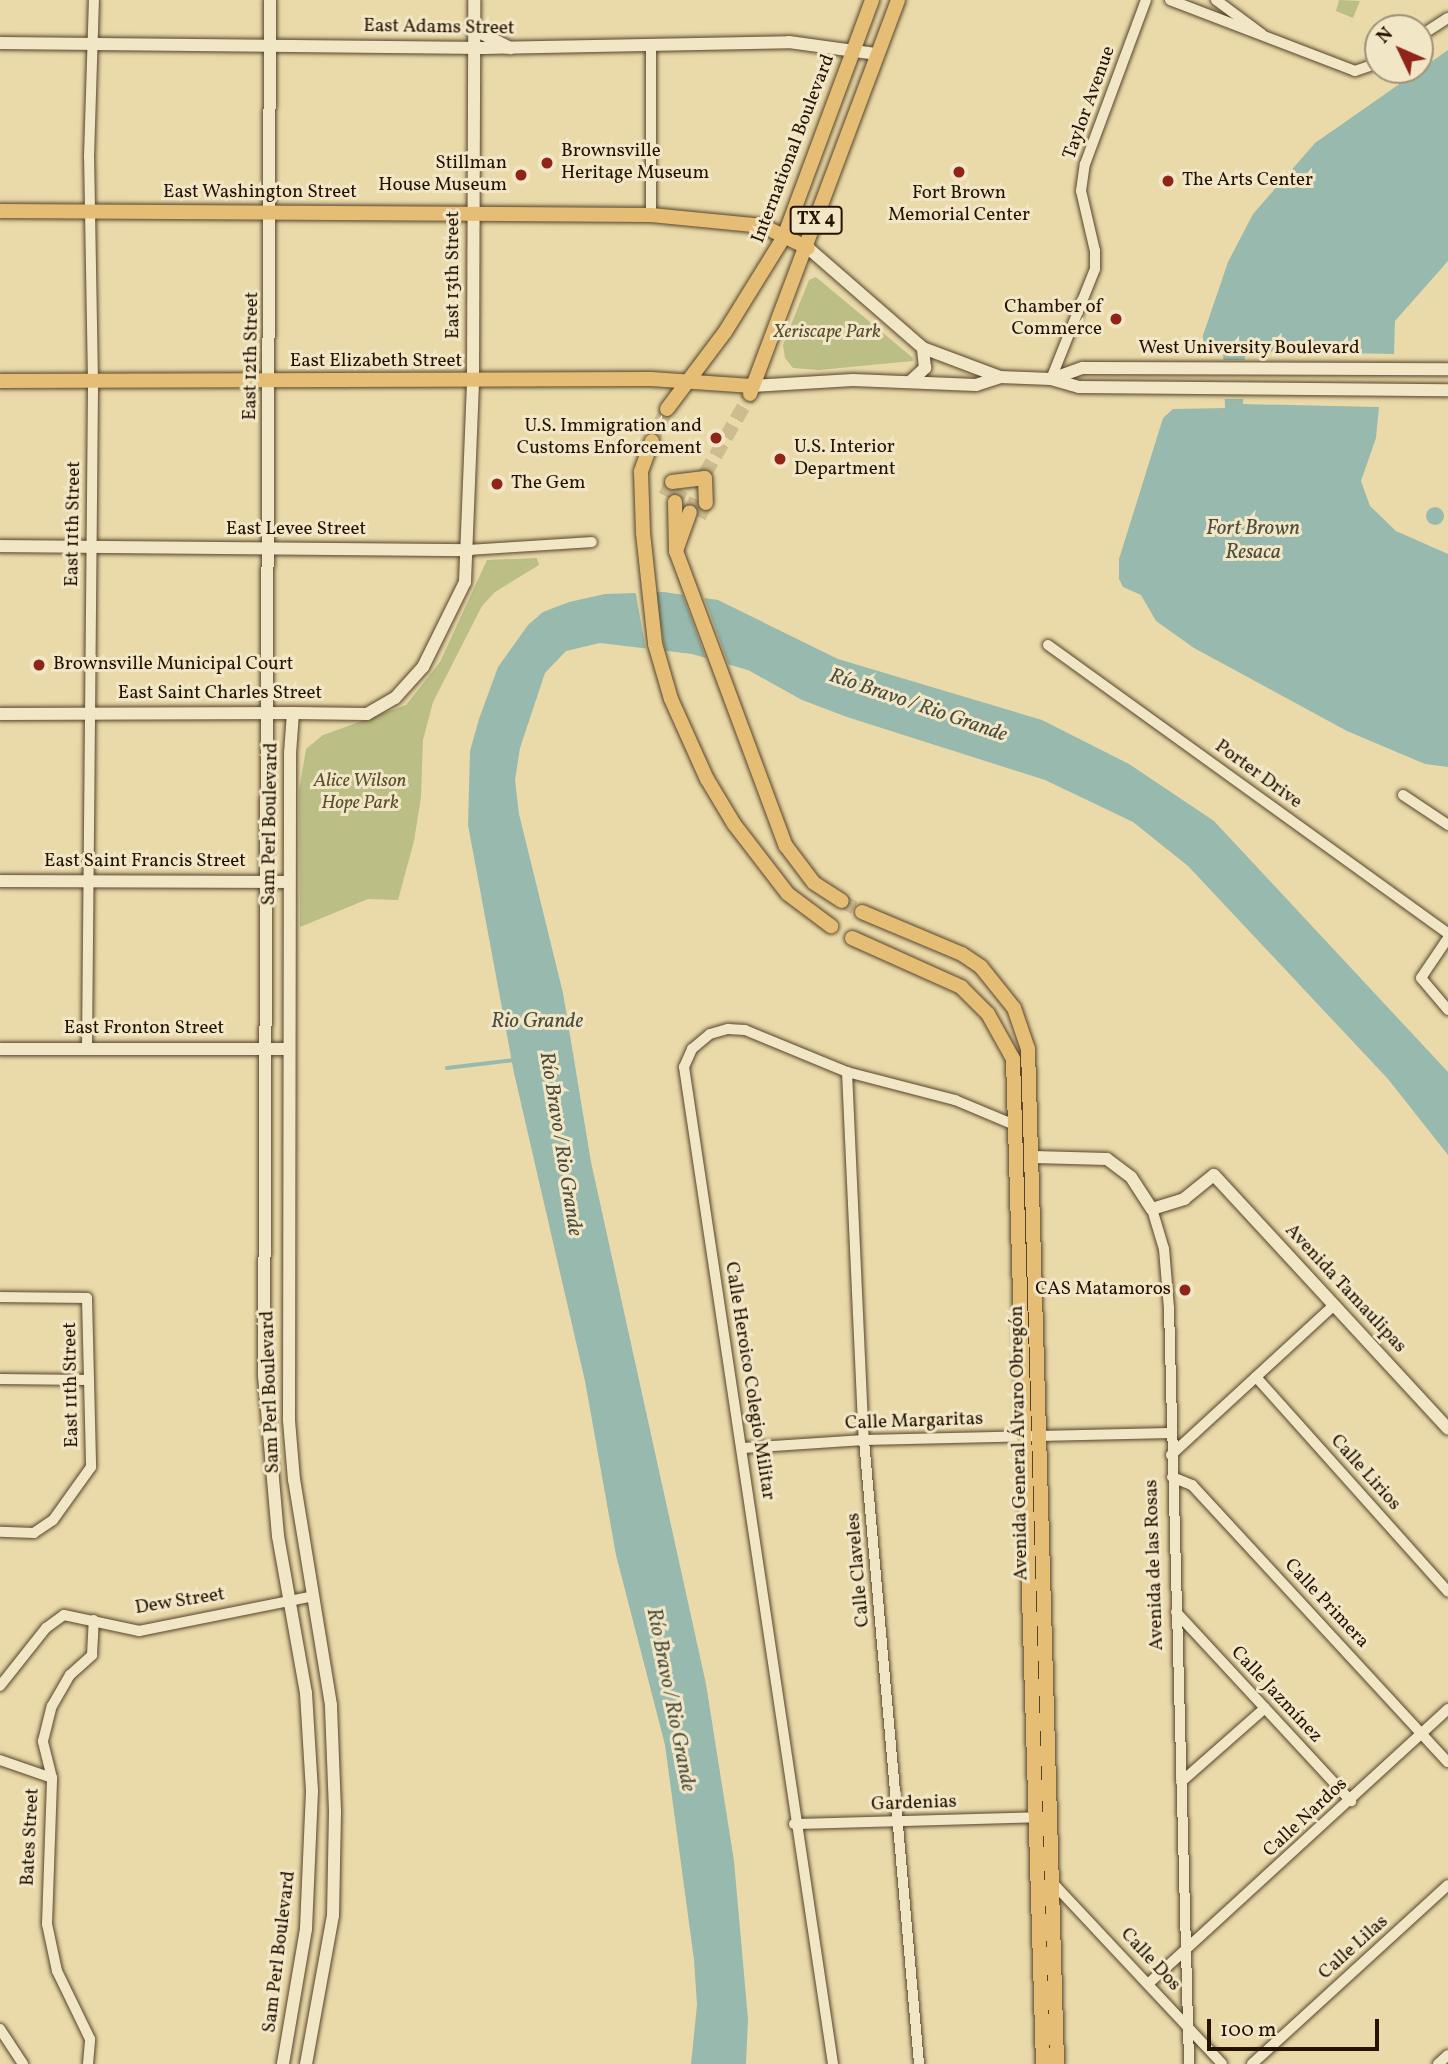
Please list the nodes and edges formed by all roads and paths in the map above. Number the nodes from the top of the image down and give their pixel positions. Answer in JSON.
{"nodes":[{"id":1,"x":94,"y":0,"type":"edge"},
{"id":2,"x":270,"y":0,"type":"edge"},
{"id":3,"x":474,"y":0,"type":"edge"},
{"id":4,"x":872,"y":0,"type":"edge"},
{"id":5,"x":898,"y":0,"type":"edge"},
{"id":6,"x":1146,"y":0,"type":"edge"},
{"id":7,"x":1170,"y":0,"type":"edge"},
{"id":8,"x":1216,"y":0,"type":"edge"},
{"id":9,"x":473,"y":29,"type":"junction"},
{"id":10,"x":1271,"y":41,"type":"junction"},
{"id":11,"x":0,"y":43,"type":"edge"},
{"id":12,"x":93,"y":45,"type":"junction"},
{"id":13,"x":271,"y":45,"type":"junction"},
{"id":14,"x":651,"y":46,"type":"junction"},
{"id":15,"x":473,"y":48,"type":"junction"},
{"id":16,"x":510,"y":48,"type":"junction"},
{"id":17,"x":852,"y":51,"type":"junction"},
{"id":18,"x":877,"y":54,"type":"junction"},
{"id":19,"x":1364,"y":68,"type":"edge"},
{"id":20,"x":0,"y":211,"type":"edge"},
{"id":21,"x":91,"y":212,"type":"junction"},
{"id":22,"x":474,"y":212,"type":"junction"},
{"id":23,"x":273,"y":213,"type":"junction"},
{"id":24,"x":651,"y":215,"type":"junction"},
{"id":25,"x":784,"y":237,"type":"junction"},
{"id":26,"x":808,"y":248,"type":"junction"},
{"id":27,"x":923,"y":348,"type":"junction"},
{"id":28,"x":1448,"y":369,"type":"edge"},
{"id":29,"x":1000,"y":377,"type":"junction"},
{"id":30,"x":1051,"y":379,"type":"junction"},
{"id":31,"x":271,"y":381,"type":"junction"},
{"id":32,"x":473,"y":381,"type":"junction"},
{"id":33,"x":685,"y":381,"type":"junction"},
{"id":34,"x":0,"y":382,"type":"edge"},
{"id":35,"x":93,"y":382,"type":"junction"},
{"id":36,"x":910,"y":382,"type":"junction"},
{"id":37,"x":751,"y":390,"type":"junction"},
{"id":38,"x":1448,"y":390,"type":"edge"},
{"id":39,"x":667,"y":409,"type":"tunnel mouth"},
{"id":40,"x":652,"y":441,"type":"tunnel mouth"},
{"id":41,"x":705,"y":476,"type":"joint"},
{"id":42,"x":592,"y":542,"type":"dead end"},
{"id":43,"x":0,"y":546,"type":"edge"},
{"id":44,"x":90,"y":548,"type":"junction"},
{"id":45,"x":269,"y":549,"type":"junction"},
{"id":46,"x":469,"y":550,"type":"junction"},
{"id":47,"x":676,"y":551,"type":"junction"},
{"id":48,"x":1048,"y":645,"type":"dead end"},
{"id":49,"x":423,"y":667,"type":"joint"},
{"id":50,"x":90,"y":713,"type":"junction"},
{"id":51,"x":265,"y":713,"type":"junction"},
{"id":52,"x":293,"y":713,"type":"junction"},
{"id":53,"x":0,"y":714,"type":"edge"},
{"id":54,"x":1403,"y":795,"type":"dead end"},
{"id":55,"x":1448,"y":825,"type":"edge"},
{"id":56,"x":0,"y":881,"type":"edge"},
{"id":57,"x":88,"y":881,"type":"junction"},
{"id":58,"x":265,"y":881,"type":"junction"},
{"id":59,"x":289,"y":883,"type":"junction"},
{"id":60,"x":842,"y":901,"type":"tunnel mouth"},
{"id":61,"x":862,"y":912,"type":"tunnel mouth"},
{"id":62,"x":831,"y":926,"type":"dead end"},
{"id":63,"x":1448,"y":936,"type":"edge"},
{"id":64,"x":852,"y":937,"type":"dead end"},
{"id":65,"x":1448,"y":1010,"type":"edge"},
{"id":66,"x":0,"y":1049,"type":"edge"},
{"id":67,"x":87,"y":1049,"type":"junction"},
{"id":68,"x":264,"y":1049,"type":"junction"},
{"id":69,"x":287,"y":1049,"type":"junction"},
{"id":70,"x":847,"y":1072,"type":"junction"},
{"id":71,"x":1017,"y":1126,"type":"junction"},
{"id":72,"x":1034,"y":1157,"type":"junction"},
{"id":73,"x":1152,"y":1209,"type":"junction"},
{"id":74,"x":1028,"y":1257,"type":"junction"},
{"id":75,"x":0,"y":1297,"type":"edge"},
{"id":76,"x":1334,"y":1305,"type":"junction"},
{"id":77,"x":1256,"y":1377,"type":"junction"},
{"id":78,"x":0,"y":1379,"type":"edge"},
{"id":79,"x":89,"y":1380,"type":"junction"},
{"id":80,"x":1448,"y":1429,"type":"edge"},
{"id":81,"x":1170,"y":1433,"type":"junction"},
{"id":82,"x":1031,"y":1435,"type":"junction"},
{"id":83,"x":864,"y":1440,"type":"junction"},
{"id":84,"x":743,"y":1448,"type":"junction"},
{"id":85,"x":1171,"y":1455,"type":"junction"},
{"id":86,"x":1172,"y":1477,"type":"junction"},
{"id":87,"x":0,"y":1532,"type":"edge"},
{"id":88,"x":1448,"y":1592,"type":"edge"},
{"id":89,"x":314,"y":1596,"type":"junction"},
{"id":90,"x":286,"y":1601,"type":"junction"},
{"id":91,"x":1176,"y":1612,"type":"junction"},
{"id":92,"x":94,"y":1620,"type":"junction"},
{"id":93,"x":0,"y":1686,"type":"edge"},
{"id":94,"x":1265,"y":1708,"type":"junction"},
{"id":95,"x":1448,"y":1709,"type":"edge"},
{"id":96,"x":1422,"y":1734,"type":"junction"},
{"id":97,"x":0,"y":1760,"type":"edge"},
{"id":98,"x":1448,"y":1762,"type":"edge"},
{"id":99,"x":52,"y":1778,"type":"junction"},
{"id":100,"x":1181,"y":1782,"type":"junction"},
{"id":101,"x":1351,"y":1801,"type":"junction"},
{"id":102,"x":1042,"y":1817,"type":"junction"},
{"id":103,"x":900,"y":1823,"type":"junction"},
{"id":104,"x":312,"y":1824,"type":"junction"},
{"id":105,"x":794,"y":1824,"type":"junction"},
{"id":106,"x":335,"y":1827,"type":"junction"},
{"id":107,"x":1051,"y":1881,"type":"junction"},
{"id":108,"x":1448,"y":1885,"type":"edge"},
{"id":109,"x":1186,"y":1952,"type":"junction"},
{"id":110,"x":1148,"y":1984,"type":"junction"},
{"id":111,"x":1188,"y":2026,"type":"junction"},
{"id":112,"x":0,"y":2029,"type":"edge"},
{"id":113,"x":1448,"y":2055,"type":"edge"},
{"id":114,"x":23,"y":2064,"type":"edge"},
{"id":115,"x":88,"y":2064,"type":"edge"},
{"id":116,"x":283,"y":2064,"type":"edge"},
{"id":117,"x":306,"y":2064,"type":"edge"},
{"id":118,"x":834,"y":2064,"type":"edge"},
{"id":119,"x":919,"y":2064,"type":"edge"},
{"id":120,"x":1043,"y":2064,"type":"edge"},
{"id":121,"x":1057,"y":2064,"type":"edge"},
{"id":122,"x":1189,"y":2064,"type":"edge"},
{"id":123,"x":1222,"y":2064,"type":"edge"},
{"id":124,"x":1252,"y":2064,"type":"edge"},
{"id":125,"x":1438,"y":2064,"type":"edge"}],
"edges":[{"from":1,"to":12,"type":"street","name":"East 11th Street"},
{"from":2,"to":13,"type":"main road","name":"East 12th Street"},
{"from":3,"to":9,"type":"main road","name":"East 13th Street"},
{"from":4,"to":17,"type":"main road","name":"International Boulevard","number":"TX 4"},
{"from":5,"to":18,"type":"main road","number":"TX 4"},
{"from":6,"to":30,"type":"street","name":"Taylor Avenue"},
{"from":7,"to":10,"type":"street"},
{"from":8,"to":10,"type":"street"},
{"from":9,"to":15,"type":"main road","name":"East 13th Street"},
{"from":9,"to":16,"type":"main road"},
{"from":10,"to":19,"type":"street"},
{"from":11,"to":12,"type":"main road","name":"East Adams Street"},
{"from":12,"to":13,"type":"main road","name":"East Adams Street"},
{"from":12,"to":21,"type":"street","name":"East 11th Street"},
{"from":13,"to":15,"type":"main road","name":"East Adams Street"},
{"from":13,"to":23,"type":"main road","name":"East 12th Street"},
{"from":14,"to":16,"type":"main road","name":"East Adams Street"},
{"from":14,"to":17,"type":"main road","name":"East Adams Street"},
{"from":14,"to":24,"type":"street"},
{"from":15,"to":16,"type":"main road","name":"East Adams Street"},
{"from":15,"to":22,"type":"main road","name":"East 13th Street"},
{"from":17,"to":18,"type":"main road","name":"East Adams Street"},
{"from":17,"to":25,"type":"main road","name":"International Boulevard","number":"TX 4"},
{"from":18,"to":26,"type":"main road","number":"TX 4"},
{"from":20,"to":21,"type":"main road","name":"East Washington Street"},
{"from":21,"to":23,"type":"main road","name":"East Washington Street"},
{"from":21,"to":35,"type":"street","name":"East 11th Street"},
{"from":22,"to":23,"type":"main road","name":"East Washington Street"},
{"from":22,"to":24,"type":"main road","name":"East Washington Street"},
{"from":22,"to":32,"type":"main road","name":"East 13th Street"},
{"from":23,"to":31,"type":"main road","name":"East 12th Street"},
{"from":24,"to":25,"type":"main road","name":"East Washington Street"},
{"from":25,"to":26,"type":"main road","name":"East Washington Street"},
{"from":25,"to":33,"type":"main road","name":"International Boulevard","number":"TX 4"},
{"from":26,"to":27,"type":"main road","name":"West University Boulevard"},
{"from":26,"to":37,"type":"main road","number":"TX 4"},
{"from":27,"to":29,"type":"main road","name":"West University Boulevard"},
{"from":27,"to":36,"type":"main road"},
{"from":28,"to":30,"type":"main road","name":"West University Boulevard"},
{"from":29,"to":30,"type":"main road","name":"West University Boulevard"},
{"from":29,"to":36,"type":"main road","name":"West University Boulevard"},
{"from":30,"to":38,"type":"main road","name":"West University Boulevard"},
{"from":31,"to":32,"type":"main road","name":"East Elizabeth Street"},
{"from":31,"to":35,"type":"main road","name":"East Elizabeth Street"},
{"from":31,"to":45,"type":"main road","name":"East 12th Street"},
{"from":32,"to":33,"type":"main road","name":"East Elizabeth Street"},
{"from":32,"to":46,"type":"main road","name":"East 13th Street"},
{"from":33,"to":37,"type":"main road","name":"East Elizabeth Street"},
{"from":33,"to":39,"type":"main road","name":"International Boulevard"},
{"from":34,"to":35,"type":"main road","name":"East Elizabeth Street"},
{"from":35,"to":44,"type":"street","name":"East 11th Street"},
{"from":36,"to":37,"type":"main road","name":"West University Boulevard"},
{"from":40,"to":62,"type":"main road"},
{"from":41,"to":41,"type":"main road"},
{"from":42,"to":46,"type":"street","name":"East Levee Street"},
{"from":43,"to":44,"type":"main road","name":"East Levee Street"},
{"from":44,"to":45,"type":"main road","name":"East Levee Street"},
{"from":44,"to":50,"type":"street","name":"East 11th Street"},
{"from":45,"to":46,"type":"main road","name":"East Levee Street"},
{"from":45,"to":51,"type":"main road","name":"East 12th Street"},
{"from":46,"to":49,"type":"main road","name":"East 13th Street"},
{"from":47,"to":47,"type":"main road"},
{"from":47,"to":60,"type":"main road"},
{"from":48,"to":63,"type":"street","name":"Porter Drive"},
{"from":49,"to":52,"type":"main road","name":"East Saint Charles Street"},
{"from":50,"to":51,"type":"main road","name":"East Saint Charles Street"},
{"from":50,"to":53,"type":"main road","name":"East Saint Charles Street"},
{"from":50,"to":57,"type":"street","name":"East 11th Street"},
{"from":51,"to":52,"type":"main road","name":"East Saint Charles Street"},
{"from":51,"to":58,"type":"main road","name":"Sam Perl Boulevard"},
{"from":52,"to":59,"type":"main road","name":"Sam Perl Boulevard"},
{"from":54,"to":55,"type":"street"},
{"from":56,"to":57,"type":"main road","name":"East Saint Francis Street"},
{"from":57,"to":58,"type":"main road","name":"East Saint Francis Street"},
{"from":57,"to":67,"type":"street","name":"East 11th Street"},
{"from":58,"to":59,"type":"main road","name":"East Saint Francis Street"},
{"from":58,"to":68,"type":"main road","name":"Sam Perl Boulevard"},
{"from":59,"to":69,"type":"main road","name":"Sam Perl Boulevard"},
{"from":61,"to":72,"type":"main road","name":"Avenida General Álvaro Obregón"},
{"from":63,"to":65,"type":"street"},
{"from":64,"to":71,"type":"main road","name":"Avenida General Álvaro Obregón"},
{"from":66,"to":67,"type":"main road","name":"East Fronton Street"},
{"from":67,"to":68,"type":"main road","name":"East Fronton Street"},
{"from":68,"to":69,"type":"main road","name":"East Fronton Street"},
{"from":68,"to":90,"type":"main road","name":"Sam Perl Boulevard"},
{"from":69,"to":89,"type":"main road","name":"Sam Perl Boulevard"},
{"from":70,"to":71,"type":"street","name":"Calle Heroico Colegio Militar"},
{"from":70,"to":83,"type":"street","name":"Calle Claveles"},
{"from":70,"to":84,"type":"street","name":"Calle Heroico Colegio Militar"},
{"from":71,"to":74,"type":"main road","name":"Avenida General Álvaro Obregón"},
{"from":72,"to":73,"type":"main road","name":"Avenida de las Rosas"},
{"from":72,"to":74,"type":"main road","name":"Avenida General Álvaro Obregón"},
{"from":73,"to":76,"type":"main road","name":"Avenida Tamaulipas"},
{"from":73,"to":81,"type":"street","name":"Avenida de las Rosas"},
{"from":74,"to":82,"type":"main road","name":"Avenida General Álvaro Obregón"},
{"from":75,"to":79,"type":"street","name":"East 11th Street"},
{"from":76,"to":77,"type":"street"},
{"from":76,"to":80,"type":"main road","name":"Avenida Tamaulipas"},
{"from":77,"to":85,"type":"street"},
{"from":77,"to":88,"type":"street","name":"Calle Lirios"},
{"from":78,"to":79,"type":"street"},
{"from":79,"to":87,"type":"street","name":"East 11th Street"},
{"from":81,"to":82,"type":"street","name":"Calle Margaritas"},
{"from":81,"to":85,"type":"street","name":"Avenida de las Rosas"},
{"from":82,"to":83,"type":"street","name":"Calle Margaritas"},
{"from":82,"to":102,"type":"main road","name":"Avenida General Álvaro Obregón"},
{"from":83,"to":84,"type":"street","name":"Calle Margaritas"},
{"from":83,"to":103,"type":"street","name":"Calle Claveles"},
{"from":84,"to":105,"type":"street","name":"Calle Heroico Colegio Militar"},
{"from":85,"to":86,"type":"street","name":"Avenida de las Rosas"},
{"from":86,"to":91,"type":"street","name":"Avenida de las Rosas"},
{"from":86,"to":96,"type":"street","name":"Calle Primera"},
{"from":89,"to":90,"type":"street","name":"Dew Street"},
{"from":89,"to":106,"type":"main road","name":"Sam Perl Boulevard"},
{"from":90,"to":92,"type":"street","name":"Dew Street"},
{"from":90,"to":104,"type":"main road","name":"Sam Perl Boulevard"},
{"from":91,"to":94,"type":"street","name":"Calle Jazmínez"},
{"from":91,"to":100,"type":"street","name":"Avenida de las Rosas"},
{"from":92,"to":93,"type":"street","name":"Dew Street"},
{"from":92,"to":99,"type":"street","name":"Bates Street"},
{"from":94,"to":100,"type":"street"},
{"from":94,"to":101,"type":"street","name":"Calle Jazmínez"},
{"from":95,"to":96,"type":"street","name":"Calle Nardos"},
{"from":96,"to":98,"type":"street","name":"Calle Primera"},
{"from":96,"to":101,"type":"street","name":"Calle Nardos"},
{"from":97,"to":99,"type":"street"},
{"from":99,"to":115,"type":"street","name":"Bates Street"},
{"from":100,"to":109,"type":"street","name":"Avenida de las Rosas"},
{"from":101,"to":109,"type":"street","name":"Calle Nardos"},
{"from":102,"to":103,"type":"street","name":"Gardenias"},
{"from":102,"to":107,"type":"main road","name":"Avenida General Álvaro Obregón"},
{"from":102,"to":120,"type":"main road","name":"Avenida General Álvaro Obregón"},
{"from":103,"to":105,"type":"street","name":"Gardenias"},
{"from":103,"to":119,"type":"street","name":"Calle Claveles"},
{"from":104,"to":106,"type":"main road"},
{"from":104,"to":116,"type":"main road","name":"Sam Perl Boulevard"},
{"from":105,"to":118,"type":"street","name":"Calle Heroico Colegio Militar"},
{"from":106,"to":117,"type":"main road","name":"Sam Perl Boulevard"},
{"from":107,"to":110,"type":"street","name":"Calle Dos"},
{"from":107,"to":121,"type":"main road","name":"Avenida General Álvaro Obregón"},
{"from":108,"to":124,"type":"street","name":"Calle Lilas"},
{"from":109,"to":110,"type":"street","name":"Calle Nardos"},
{"from":109,"to":111,"type":"street","name":"Avenida de las Rosas"},
{"from":110,"to":111,"type":"street","name":"Calle Dos"},
{"from":111,"to":122,"type":"street","name":"Avenida de las Rosas"},
{"from":111,"to":123,"type":"street","name":"Calle Dos"},
{"from":112,"to":114,"type":"street"},
{"from":113,"to":125,"type":"street"}]}
